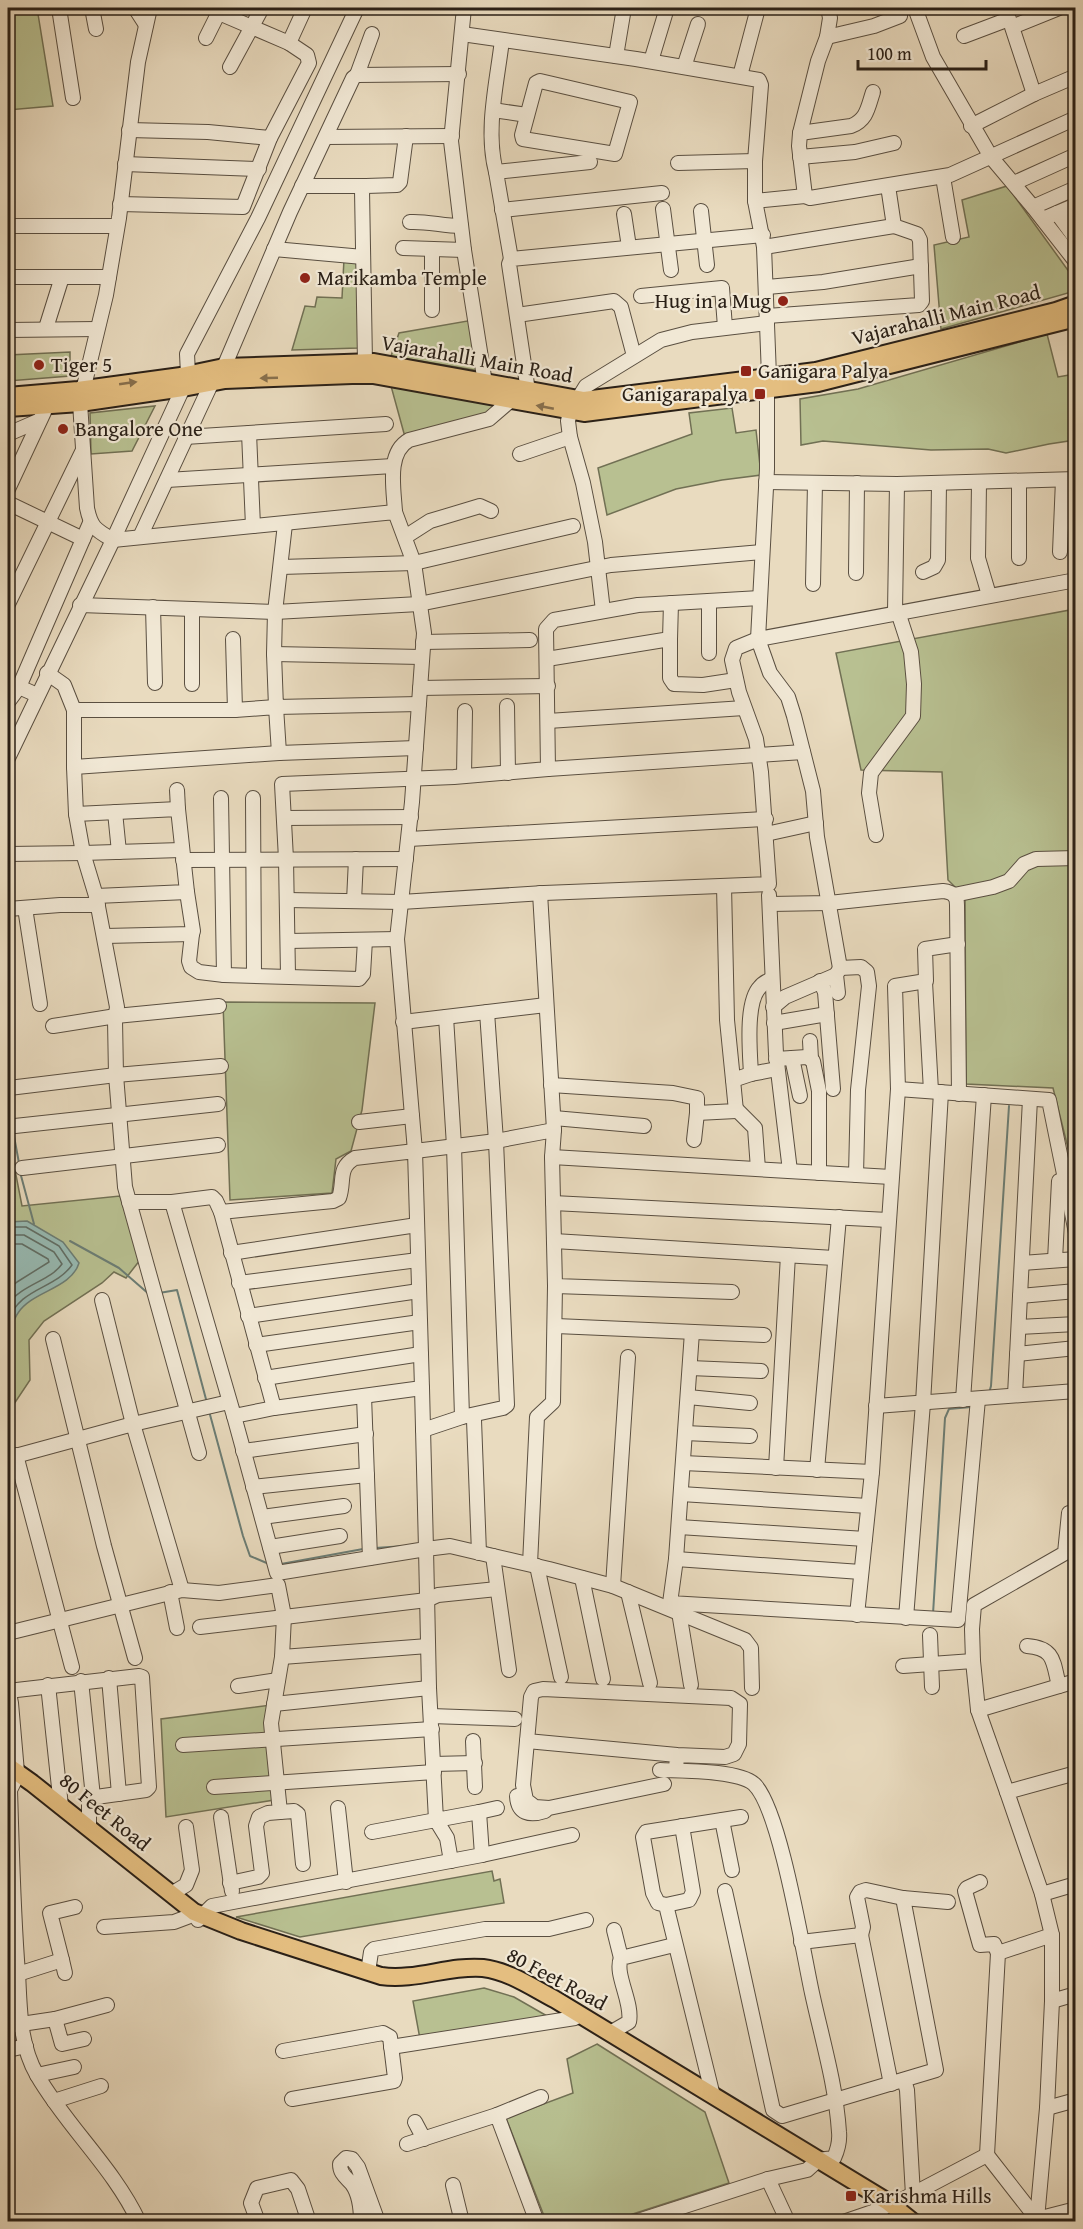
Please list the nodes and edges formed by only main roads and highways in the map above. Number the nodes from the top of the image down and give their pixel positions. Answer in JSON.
{"nodes":[{"id":1,"x":1076,"y":304,"type":"edge"},
{"id":2,"x":1076,"y":318,"type":"edge"},
{"id":3,"x":185,"y":381,"type":"junction"},
{"id":4,"x":768,"y":383,"type":"junction"},
{"id":5,"x":8,"y":396,"type":"edge"},
{"id":6,"x":46,"y":399,"type":"junction"},
{"id":7,"x":574,"y":406,"type":"junction"},
{"id":8,"x":8,"y":408,"type":"edge"},
{"id":9,"x":11,"y":1779,"type":"edge"},
{"id":10,"x":197,"y":1917,"type":"junction"},
{"id":11,"x":816,"y":2162,"type":"junction"},
{"id":12,"x":888,"y":2206,"type":"junction"},
{"id":13,"x":903,"y":2222,"type":"edge"},
{"id":14,"x":914,"y":2222,"type":"edge"}],
"edges":[{"from":1,"to":4,"type":"main road","name":"Vajarahalli Main Road"},
{"from":2,"to":4,"type":"main road","name":"Vajarahalli Main Road"},
{"from":3,"to":6,"type":"main road","name":"Vajarahalli Main Road"},
{"from":7,"to":3,"type":"main road","name":"Vajarahalli Main Road","one_way":true},
{"from":3,"to":7,"type":"main road","name":"Vajarahalli Main Road"},
{"from":4,"to":7,"type":"main road","name":"Vajarahalli Main Road"},
{"from":5,"to":6,"type":"main road","name":"Vajarahalli Main Road"},
{"from":6,"to":8,"type":"main road","name":"Vajarahalli Main Road"},
{"from":9,"to":10,"type":"main road","name":"80 Feet Road"},
{"from":9,"to":10,"type":"main road","name":"80 Feet Road"},
{"from":10,"to":11,"type":"main road","name":"80 Feet Road"},
{"from":10,"to":11,"type":"main road","name":"80 Feet Road"},
{"from":11,"to":12,"type":"main road","name":"80 Feet Road"},
{"from":12,"to":13,"type":"main road","name":"80 Feet Road"},
{"from":12,"to":14,"type":"main road","name":"80 Feet Road"}]}
